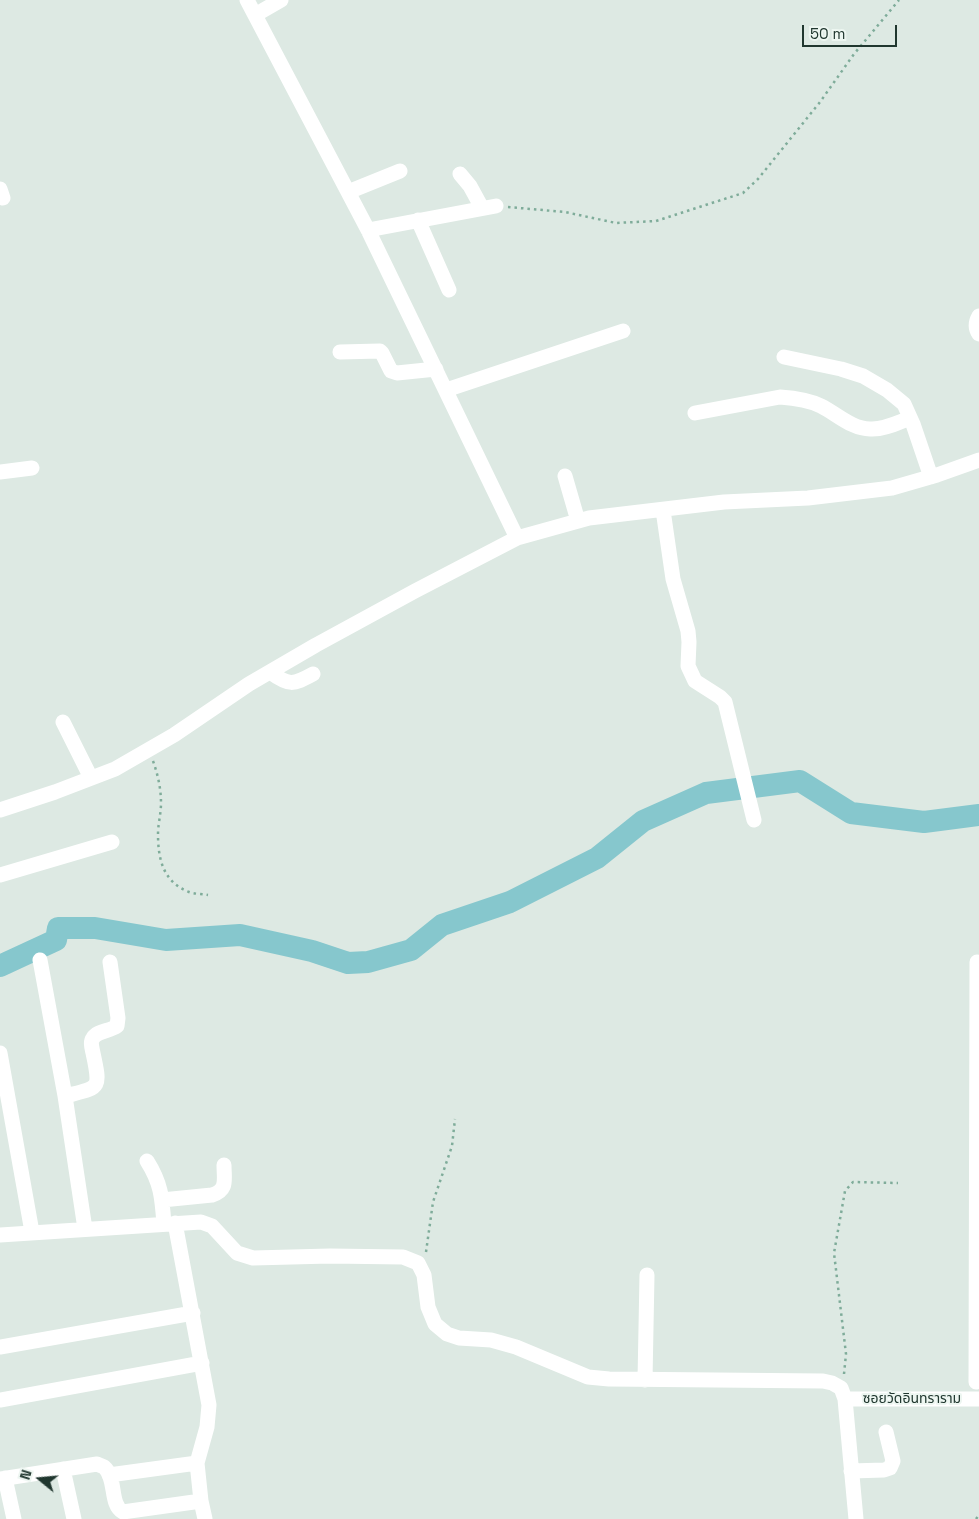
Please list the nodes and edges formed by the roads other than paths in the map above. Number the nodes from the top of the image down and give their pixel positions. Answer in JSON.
{"nodes":[{"id":1,"x":247,"y":0,"type":"edge"},
{"id":2,"x":281,"y":0,"type":"edge"},
{"id":3,"x":255,"y":15,"type":"junction"},
{"id":4,"x":400,"y":171,"type":"dead end"},
{"id":5,"x":460,"y":174,"type":"dead end"},
{"id":6,"x":348,"y":192,"type":"junction"},
{"id":7,"x":418,"y":220,"type":"junction"},
{"id":8,"x":368,"y":230,"type":"junction"},
{"id":9,"x":449,"y":290,"type":"dead end"},
{"id":10,"x":979,"y":316,"type":"edge"},
{"id":11,"x":623,"y":331,"type":"dead end"},
{"id":12,"x":979,"y":334,"type":"edge"},
{"id":13,"x":340,"y":352,"type":"dead end"},
{"id":14,"x":784,"y":357,"type":"dead end"},
{"id":15,"x":436,"y":369,"type":"junction"},
{"id":16,"x":446,"y":390,"type":"junction"},
{"id":17,"x":695,"y":413,"type":"dead end"},
{"id":18,"x":910,"y":418,"type":"junction"},
{"id":19,"x":979,"y":460,"type":"edge"},
{"id":20,"x":32,"y":468,"type":"dead end"},
{"id":21,"x":0,"y":472,"type":"edge"},
{"id":22,"x":565,"y":476,"type":"dead end"},
{"id":23,"x":931,"y":477,"type":"junction"},
{"id":24,"x":663,"y":510,"type":"junction"},
{"id":25,"x":578,"y":521,"type":"junction"},
{"id":26,"x":517,"y":538,"type":"junction"},
{"id":27,"x":270,"y":672,"type":"junction"},
{"id":28,"x":313,"y":674,"type":"dead end"},
{"id":29,"x":62,"y":722,"type":"dead end"},
{"id":30,"x":91,"y":778,"type":"junction"},
{"id":31,"x":0,"y":810,"type":"edge"},
{"id":32,"x":754,"y":820,"type":"dead end"},
{"id":33,"x":112,"y":842,"type":"dead end"},
{"id":34,"x":0,"y":875,"type":"edge"},
{"id":35,"x":40,"y":960,"type":"dead end"},
{"id":36,"x":110,"y":962,"type":"dead end"},
{"id":37,"x":977,"y":962,"type":"dead end"},
{"id":38,"x":0,"y":1053,"type":"edge"},
{"id":39,"x":65,"y":1096,"type":"junction"},
{"id":40,"x":978,"y":1131,"type":"edge"},
{"id":41,"x":147,"y":1160,"type":"dead end"},
{"id":42,"x":224,"y":1165,"type":"dead end"},
{"id":43,"x":162,"y":1200,"type":"junction"},
{"id":44,"x":169,"y":1223,"type":"junction"},
{"id":45,"x":85,"y":1229,"type":"junction"},
{"id":46,"x":32,"y":1232,"type":"junction"},
{"id":47,"x":0,"y":1235,"type":"edge"},
{"id":48,"x":647,"y":1275,"type":"dead end"},
{"id":49,"x":193,"y":1312,"type":"junction"},
{"id":50,"x":0,"y":1347,"type":"edge"},
{"id":51,"x":202,"y":1363,"type":"junction"},
{"id":52,"x":645,"y":1380,"type":"junction"},
{"id":53,"x":976,"y":1382,"type":"dead end"},
{"id":54,"x":843,"y":1394,"type":"junction"},
{"id":55,"x":0,"y":1400,"type":"edge"},
{"id":56,"x":979,"y":1400,"type":"edge"},
{"id":57,"x":886,"y":1432,"type":"dead end"},
{"id":58,"x":197,"y":1463,"type":"junction"},
{"id":59,"x":63,"y":1469,"type":"junction"},
{"id":60,"x":851,"y":1472,"type":"junction"},
{"id":61,"x":109,"y":1476,"type":"junction"},
{"id":62,"x":3,"y":1478,"type":"edge"},
{"id":63,"x":201,"y":1501,"type":"junction"},
{"id":64,"x":14,"y":1519,"type":"edge"},
{"id":65,"x":74,"y":1519,"type":"edge"},
{"id":66,"x":205,"y":1519,"type":"edge"},
{"id":67,"x":856,"y":1519,"type":"edge"}],
"edges":[{"from":1,"to":3,"type":"street"},
{"from":2,"to":3,"type":"street"},
{"from":3,"to":6,"type":"street"},
{"from":4,"to":6,"type":"street"},
{"from":5,"to":7,"type":"street"},
{"from":6,"to":8,"type":"street"},
{"from":7,"to":8,"type":"street"},
{"from":7,"to":9,"type":"street"},
{"from":8,"to":15,"type":"street"},
{"from":10,"to":12,"type":"street"},
{"from":11,"to":16,"type":"street"},
{"from":13,"to":15,"type":"street"},
{"from":14,"to":18,"type":"street"},
{"from":15,"to":16,"type":"street"},
{"from":16,"to":26,"type":"street"},
{"from":17,"to":18,"type":"street"},
{"from":18,"to":23,"type":"street"},
{"from":19,"to":23,"type":"street"},
{"from":20,"to":21,"type":"street"},
{"from":22,"to":25,"type":"street"},
{"from":23,"to":24,"type":"street"},
{"from":24,"to":25,"type":"street"},
{"from":24,"to":32,"type":"street"},
{"from":25,"to":26,"type":"street"},
{"from":26,"to":27,"type":"street"},
{"from":27,"to":28,"type":"street"},
{"from":27,"to":30,"type":"street"},
{"from":29,"to":30,"type":"street"},
{"from":30,"to":31,"type":"street"},
{"from":33,"to":34,"type":"street"},
{"from":35,"to":39,"type":"street"},
{"from":36,"to":39,"type":"street"},
{"from":37,"to":40,"type":"street"},
{"from":38,"to":46,"type":"street"},
{"from":39,"to":45,"type":"street"},
{"from":40,"to":53,"type":"street"},
{"from":41,"to":43,"type":"street"},
{"from":42,"to":43,"type":"street"},
{"from":43,"to":44,"type":"street"},
{"from":44,"to":45,"type":"street"},
{"from":44,"to":49,"type":"street"},
{"from":44,"to":52,"type":"street","name":"ซอยวัดอินทราราม"},
{"from":45,"to":46,"type":"street"},
{"from":46,"to":47,"type":"street"},
{"from":48,"to":52,"type":"street"},
{"from":49,"to":50,"type":"street"},
{"from":49,"to":51,"type":"street"},
{"from":51,"to":55,"type":"street"},
{"from":51,"to":58,"type":"street"},
{"from":52,"to":54,"type":"street","name":"ซอยวัดอินทราราม"},
{"from":54,"to":56,"type":"street","name":"ซอยวัดอินทราราม"},
{"from":54,"to":60,"type":"street"},
{"from":57,"to":60,"type":"street"},
{"from":58,"to":61,"type":"street"},
{"from":58,"to":63,"type":"street"},
{"from":59,"to":61,"type":"street"},
{"from":59,"to":62,"type":"street"},
{"from":59,"to":65,"type":"street"},
{"from":60,"to":67,"type":"street"},
{"from":61,"to":63,"type":"street"},
{"from":62,"to":64,"type":"street"},
{"from":63,"to":66,"type":"street"}]}
